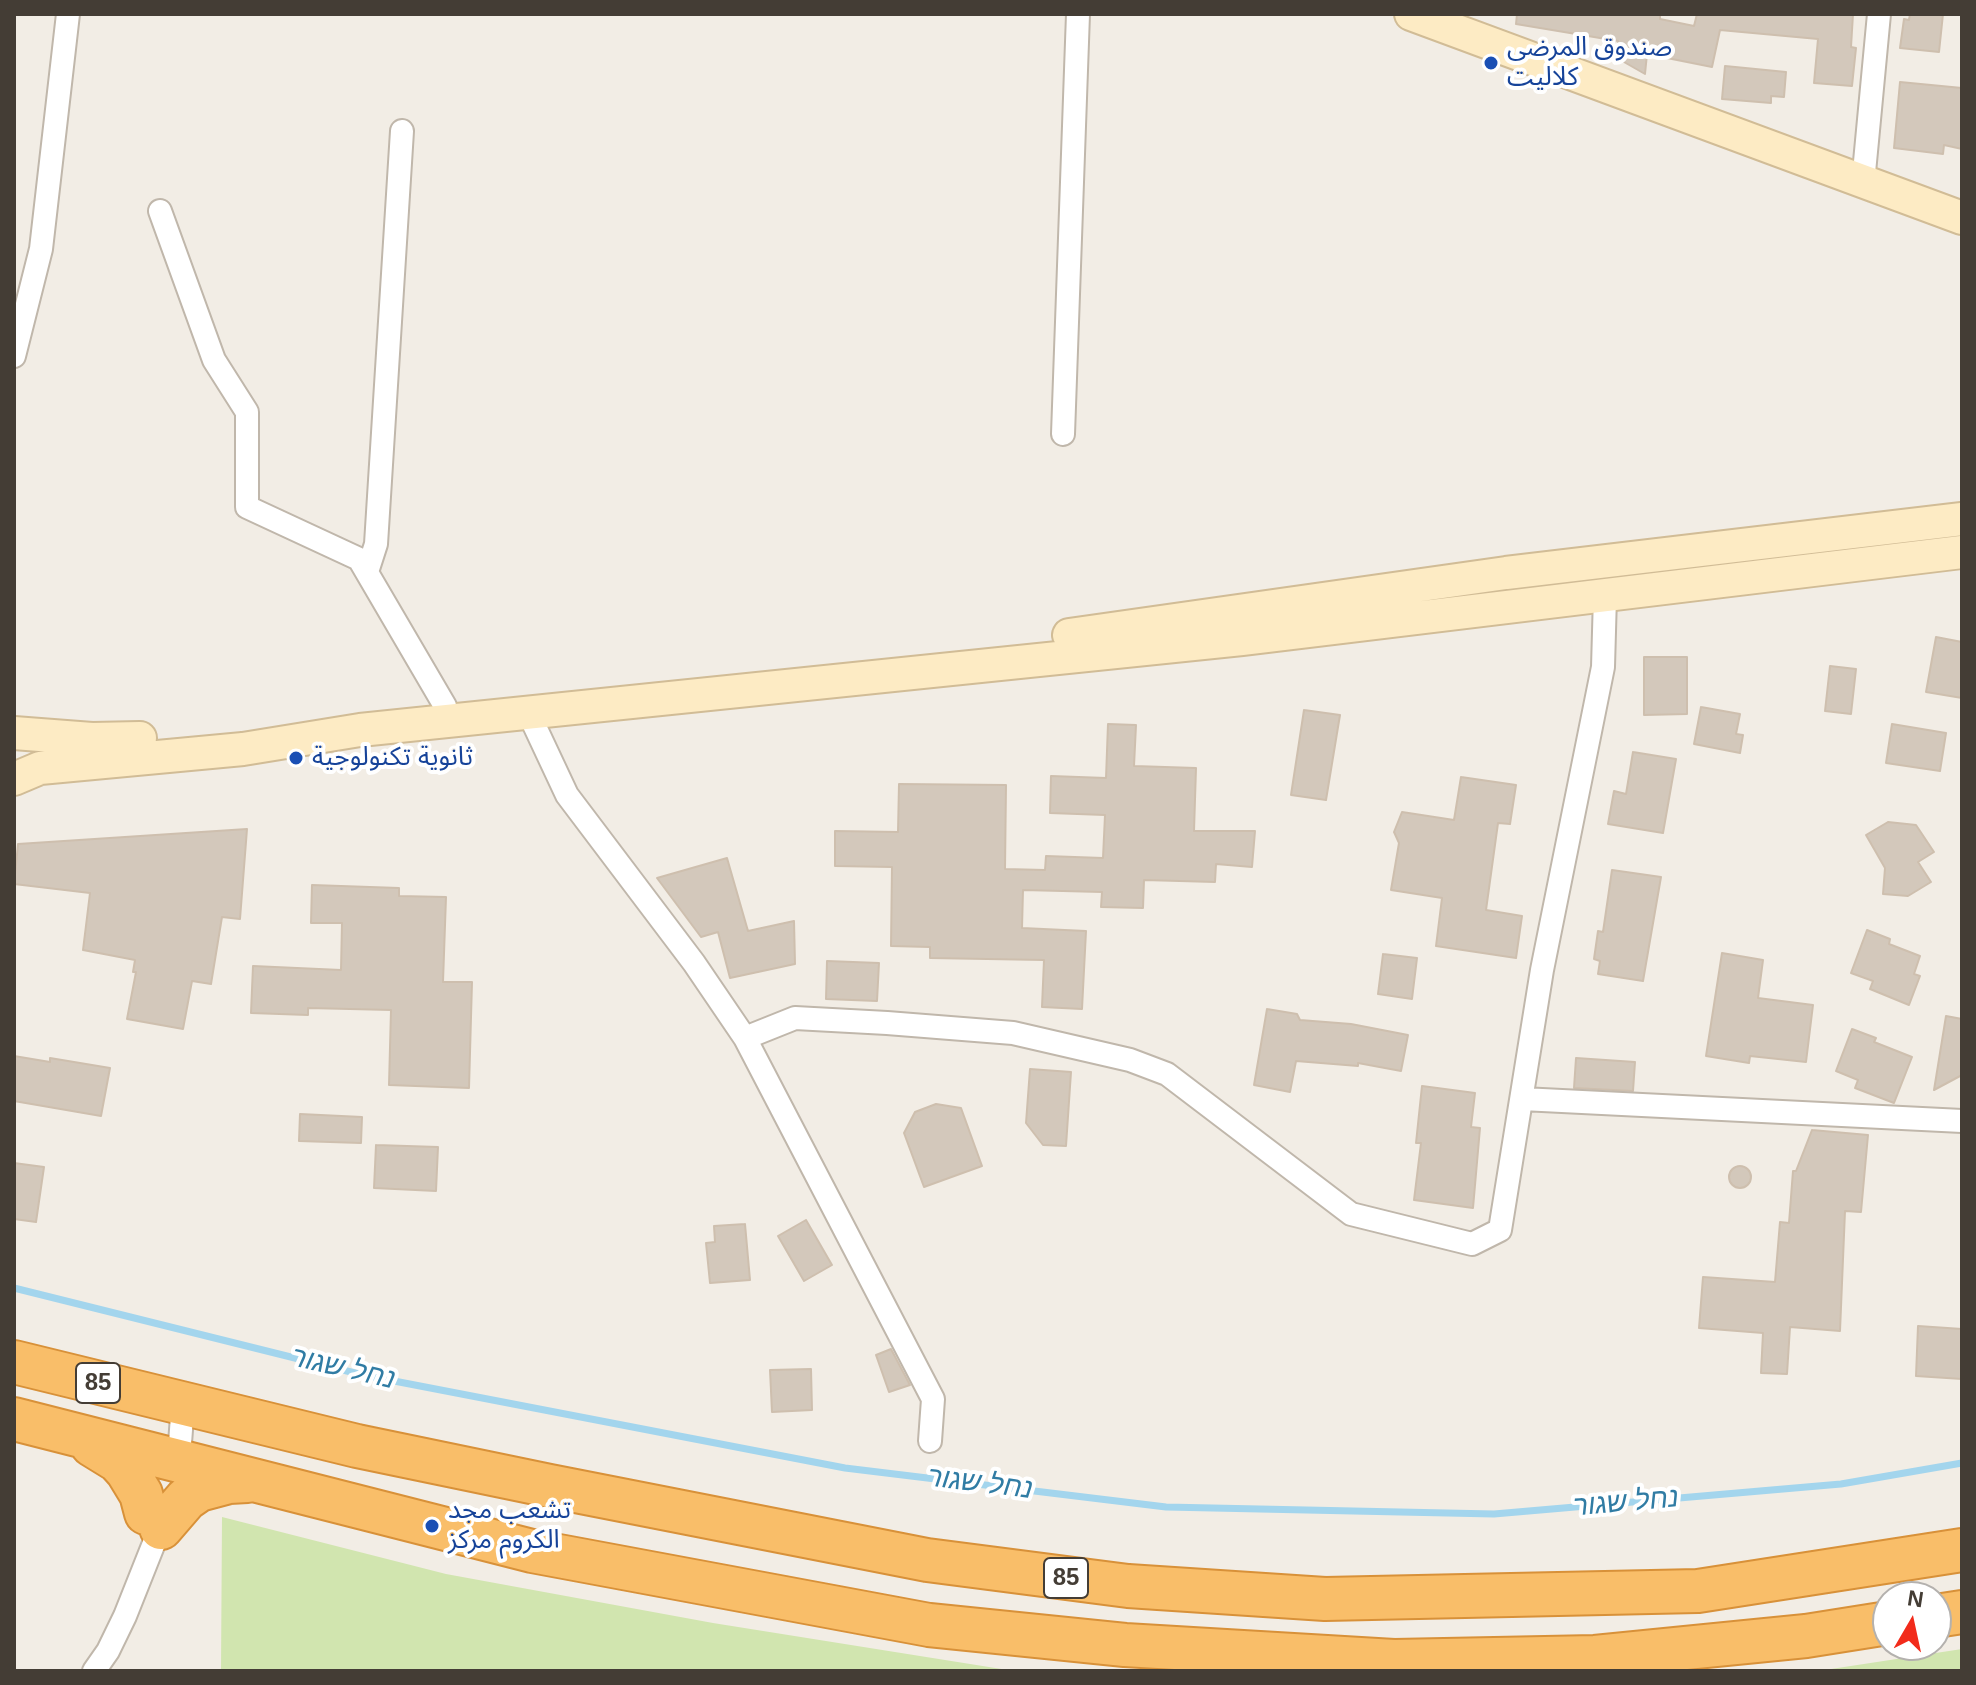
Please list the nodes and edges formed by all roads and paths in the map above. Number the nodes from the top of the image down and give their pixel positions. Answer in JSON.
{"nodes":[{"id":1,"x":68,"y":14,"type":"edge"},
{"id":2,"x":1078,"y":14,"type":"edge"},
{"id":3,"x":1411,"y":14,"type":"edge"},
{"id":4,"x":1879,"y":14,"type":"edge"},
{"id":5,"x":402,"y":131,"type":"dead end"},
{"id":6,"x":1863,"y":183,"type":"junction"},
{"id":7,"x":160,"y":211,"type":"dead end"},
{"id":8,"x":1962,"y":218,"type":"edge"},
{"id":9,"x":14,"y":356,"type":"edge"},
{"id":10,"x":1063,"y":434,"type":"dead end"},
{"id":11,"x":1962,"y":519,"type":"edge"},
{"id":12,"x":1962,"y":552,"type":"edge"},
{"id":13,"x":367,"y":572,"type":"junction"},
{"id":14,"x":1605,"y":596,"type":"junction"},
{"id":15,"x":445,"y":706,"type":"junction"},
{"id":16,"x":529,"y":714,"type":"junction"},
{"id":17,"x":14,"y":733,"type":"edge"},
{"id":18,"x":14,"y":779,"type":"edge"},
{"id":19,"x":745,"y":1038,"type":"junction"},
{"id":20,"x":1522,"y":1099,"type":"junction"},
{"id":21,"x":1962,"y":1121,"type":"edge"},
{"id":22,"x":14,"y":1362,"type":"edge"},
{"id":23,"x":183,"y":1403,"type":"junction"},
{"id":24,"x":14,"y":1419,"type":"edge"},
{"id":25,"x":77,"y":1436,"type":"junction"},
{"id":26,"x":930,"y":1441,"type":"dead end"},
{"id":27,"x":169,"y":1459,"type":"junction"},
{"id":28,"x":252,"y":1480,"type":"junction"},
{"id":29,"x":153,"y":1521,"type":"junction"},
{"id":30,"x":1962,"y":1550,"type":"edge"},
{"id":31,"x":1872,"y":1626,"type":"edge"},
{"id":32,"x":94,"y":1671,"type":"edge"}],
"edges":[{"from":1,"to":9,"type":"street"},
{"from":2,"to":10,"type":"street"},
{"from":3,"to":6,"type":"street"},
{"from":4,"to":6,"type":"street"},
{"from":5,"to":13,"type":"street"},
{"from":6,"to":8,"type":"street"},
{"from":7,"to":13,"type":"street"},
{"from":11,"to":15,"type":"street"},
{"from":12,"to":14,"type":"street"},
{"from":13,"to":15,"type":"street"},
{"from":14,"to":16,"type":"street"},
{"from":14,"to":20,"type":"street"},
{"from":15,"to":17,"type":"street"},
{"from":16,"to":18,"type":"street"},
{"from":16,"to":19,"type":"street"},
{"from":19,"to":20,"type":"street"},
{"from":19,"to":26,"type":"street"},
{"from":20,"to":21,"type":"street"},
{"from":22,"to":23,"type":"highway","number":"85"},
{"from":23,"to":27,"type":"street"},
{"from":23,"to":30,"type":"highway","number":"85"},
{"from":24,"to":25,"type":"highway","number":"85"},
{"from":25,"to":27,"type":"highway","number":"85"},
{"from":25,"to":29,"type":"highway"},
{"from":27,"to":28,"type":"highway","number":"85"},
{"from":27,"to":29,"type":"street"},
{"from":28,"to":29,"type":"highway"},
{"from":28,"to":31,"type":"highway","number":"85"},
{"from":29,"to":32,"type":"street"}]}
